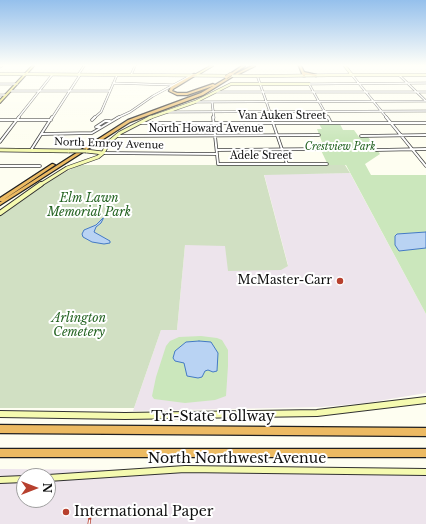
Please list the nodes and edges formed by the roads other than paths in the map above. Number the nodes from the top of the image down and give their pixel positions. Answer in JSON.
{"nodes":[{"id":1,"x":163,"y":90,"type":"edge"},
{"id":2,"x":170,"y":90,"type":"edge"},
{"id":3,"x":197,"y":90,"type":"edge"},
{"id":4,"x":202,"y":90,"type":"edge"},
{"id":5,"x":208,"y":90,"type":"edge"},
{"id":6,"x":220,"y":90,"type":"edge"},
{"id":7,"x":10,"y":91,"type":"joint"},
{"id":8,"x":40,"y":91,"type":"junction"},
{"id":9,"x":69,"y":91,"type":"junction"},
{"id":10,"x":110,"y":91,"type":"joint"},
{"id":11,"x":217,"y":92,"type":"junction"},
{"id":12,"x":263,"y":92,"type":"junction"},
{"id":13,"x":314,"y":92,"type":"junction"},
{"id":14,"x":365,"y":92,"type":"junction"},
{"id":15,"x":416,"y":92,"type":"junction"},
{"id":16,"x":426,"y":92,"type":"edge"},
{"id":17,"x":0,"y":95,"type":"edge"},
{"id":18,"x":6,"y":95,"type":"junction"},
{"id":19,"x":426,"y":101,"type":"edge"},
{"id":20,"x":0,"y":102,"type":"edge"},
{"id":21,"x":195,"y":102,"type":"junction"},
{"id":22,"x":212,"y":102,"type":"junction"},
{"id":23,"x":266,"y":102,"type":"junction"},
{"id":24,"x":319,"y":102,"type":"junction"},
{"id":25,"x":373,"y":102,"type":"junction"},
{"id":26,"x":381,"y":111,"type":"junction"},
{"id":27,"x":426,"y":111,"type":"edge"},
{"id":28,"x":162,"y":112,"type":"junction"},
{"id":29,"x":213,"y":112,"type":"junction"},
{"id":30,"x":270,"y":112,"type":"junction"},
{"id":31,"x":325,"y":112,"type":"junction"},
{"id":32,"x":0,"y":120,"type":"edge"},
{"id":33,"x":18,"y":120,"type":"junction"},
{"id":34,"x":51,"y":120,"type":"junction"},
{"id":35,"x":92,"y":120,"type":"dead end"},
{"id":36,"x":110,"y":121,"type":"junction"},
{"id":37,"x":137,"y":123,"type":"junction"},
{"id":38,"x":214,"y":123,"type":"junction"},
{"id":39,"x":273,"y":123,"type":"junction"},
{"id":40,"x":331,"y":123,"type":"junction"},
{"id":41,"x":390,"y":123,"type":"junction"},
{"id":42,"x":426,"y":123,"type":"edge"},
{"id":43,"x":101,"y":128,"type":"junction"},
{"id":44,"x":42,"y":134,"type":"junction"},
{"id":45,"x":319,"y":135,"type":"dead end"},
{"id":46,"x":117,"y":136,"type":"junction"},
{"id":47,"x":216,"y":136,"type":"junction"},
{"id":48,"x":277,"y":136,"type":"junction"},
{"id":49,"x":361,"y":136,"type":"dead end"},
{"id":50,"x":400,"y":136,"type":"junction"},
{"id":51,"x":426,"y":136,"type":"edge"},
{"id":52,"x":0,"y":142,"type":"edge"},
{"id":53,"x":282,"y":149,"type":"junction"},
{"id":54,"x":320,"y":149,"type":"dead end"},
{"id":55,"x":412,"y":149,"type":"junction"},
{"id":56,"x":426,"y":149,"type":"edge"},
{"id":57,"x":0,"y":150,"type":"edge"},
{"id":58,"x":31,"y":150,"type":"junction"},
{"id":59,"x":217,"y":150,"type":"junction"},
{"id":60,"x":376,"y":150,"type":"dead end"},
{"id":61,"x":103,"y":153,"type":"junction"},
{"id":62,"x":76,"y":154,"type":"junction"},
{"id":63,"x":217,"y":154,"type":"junction"},
{"id":64,"x":286,"y":164,"type":"junction"},
{"id":65,"x":327,"y":164,"type":"dead end"},
{"id":66,"x":426,"y":165,"type":"edge"},
{"id":67,"x":0,"y":166,"type":"edge"},
{"id":68,"x":40,"y":166,"type":"dead end"},
{"id":69,"x":41,"y":172,"type":"junction"},
{"id":70,"x":0,"y":196,"type":"edge"},
{"id":71,"x":0,"y":200,"type":"edge"},
{"id":72,"x":0,"y":204,"type":"edge"},
{"id":73,"x":0,"y":208,"type":"edge"},
{"id":74,"x":0,"y":212,"type":"edge"},
{"id":75,"x":426,"y":400,"type":"edge"},
{"id":76,"x":0,"y":414,"type":"edge"},
{"id":77,"x":0,"y":429,"type":"edge"},
{"id":78,"x":426,"y":432,"type":"edge"},
{"id":79,"x":0,"y":453,"type":"edge"},
{"id":80,"x":426,"y":453,"type":"edge"},
{"id":81,"x":426,"y":472,"type":"edge"},
{"id":82,"x":56,"y":477,"type":"edge"},
{"id":83,"x":16,"y":479,"type":"edge"},
{"id":84,"x":0,"y":480,"type":"edge"}],
"edges":[{"from":1,"to":36,"type":"street"},
{"from":2,"to":3,"type":"highway"},
{"from":4,"to":69,"type":"highway"},
{"from":5,"to":62,"type":"highway"},
{"from":6,"to":11,"type":"street"},
{"from":7,"to":8,"type":"street"},
{"from":7,"to":18,"type":"main road"},
{"from":8,"to":9,"type":"street"},
{"from":8,"to":33,"type":"street"},
{"from":9,"to":10,"type":"street"},
{"from":9,"to":34,"type":"street"},
{"from":10,"to":35,"type":"street"},
{"from":11,"to":12,"type":"street"},
{"from":11,"to":21,"type":"street"},
{"from":12,"to":13,"type":"street"},
{"from":12,"to":23,"type":"street"},
{"from":13,"to":14,"type":"street"},
{"from":13,"to":24,"type":"street"},
{"from":14,"to":15,"type":"street"},
{"from":14,"to":25,"type":"street"},
{"from":15,"to":16,"type":"street"},
{"from":15,"to":19,"type":"street"},
{"from":17,"to":18,"type":"street"},
{"from":18,"to":20,"type":"main road"},
{"from":19,"to":25,"type":"street"},
{"from":21,"to":22,"type":"street"},
{"from":21,"to":28,"type":"street"},
{"from":22,"to":23,"type":"street"},
{"from":22,"to":29,"type":"street"},
{"from":23,"to":24,"type":"street"},
{"from":23,"to":30,"type":"street"},
{"from":24,"to":25,"type":"street"},
{"from":24,"to":31,"type":"street"},
{"from":25,"to":26,"type":"street"},
{"from":26,"to":27,"type":"street"},
{"from":26,"to":31,"type":"street"},
{"from":26,"to":41,"type":"street"},
{"from":28,"to":29,"type":"street"},
{"from":28,"to":37,"type":"street"},
{"from":29,"to":30,"type":"street"},
{"from":29,"to":38,"type":"street"},
{"from":30,"to":31,"type":"street"},
{"from":30,"to":39,"type":"street"},
{"from":31,"to":40,"type":"street"},
{"from":32,"to":33,"type":"street"},
{"from":33,"to":34,"type":"street"},
{"from":33,"to":52,"type":"street"},
{"from":34,"to":44,"type":"street"},
{"from":36,"to":43,"type":"street"},
{"from":36,"to":43,"type":"street"},
{"from":37,"to":38,"type":"street","name":"Van Auken Street"},
{"from":37,"to":46,"type":"street"},
{"from":38,"to":39,"type":"street","name":"Van Auken Street"},
{"from":38,"to":47,"type":"street"},
{"from":39,"to":40,"type":"street","name":"Van Auken Street"},
{"from":39,"to":48,"type":"street"},
{"from":40,"to":41,"type":"street","name":"Van Auken Street"},
{"from":41,"to":42,"type":"street","name":"Van Auken Street"},
{"from":41,"to":50,"type":"street"},
{"from":43,"to":44,"type":"street"},
{"from":44,"to":58,"type":"street"},
{"from":45,"to":48,"type":"street","name":"North Howard Avenue"},
{"from":46,"to":47,"type":"street","name":"North Howard Avenue"},
{"from":46,"to":61,"type":"street"},
{"from":47,"to":48,"type":"street","name":"North Howard Avenue"},
{"from":47,"to":59,"type":"street"},
{"from":48,"to":53,"type":"street"},
{"from":49,"to":50,"type":"street"},
{"from":50,"to":51,"type":"street"},
{"from":50,"to":55,"type":"street"},
{"from":53,"to":54,"type":"street"},
{"from":53,"to":59,"type":"street"},
{"from":53,"to":64,"type":"street"},
{"from":55,"to":56,"type":"street"},
{"from":55,"to":60,"type":"street"},
{"from":55,"to":66,"type":"street"},
{"from":57,"to":58,"type":"street","name":"North Emroy Avenue"},
{"from":58,"to":61,"type":"street","name":"North Emroy Avenue","bridge":true},
{"from":59,"to":63,"type":"street"},
{"from":61,"to":63,"type":"street","name":"North Emroy Avenue"},
{"from":61,"to":74,"type":"street"},
{"from":62,"to":72,"type":"highway"},
{"from":62,"to":73,"type":"highway"},
{"from":63,"to":64,"type":"street","name":"Adele Street"},
{"from":64,"to":65,"type":"street","name":"Adele Street"},
{"from":67,"to":68,"type":"street"},
{"from":69,"to":70,"type":"highway"},
{"from":69,"to":71,"type":"highway"},
{"from":75,"to":76,"type":"street"},
{"from":77,"to":78,"type":"highway","name":"Tri-State Tollway"},
{"from":79,"to":80,"type":"highway"},
{"from":81,"to":82,"type":"street","name":"North Northwest Avenue"},
{"from":83,"to":84,"type":"street"}]}
